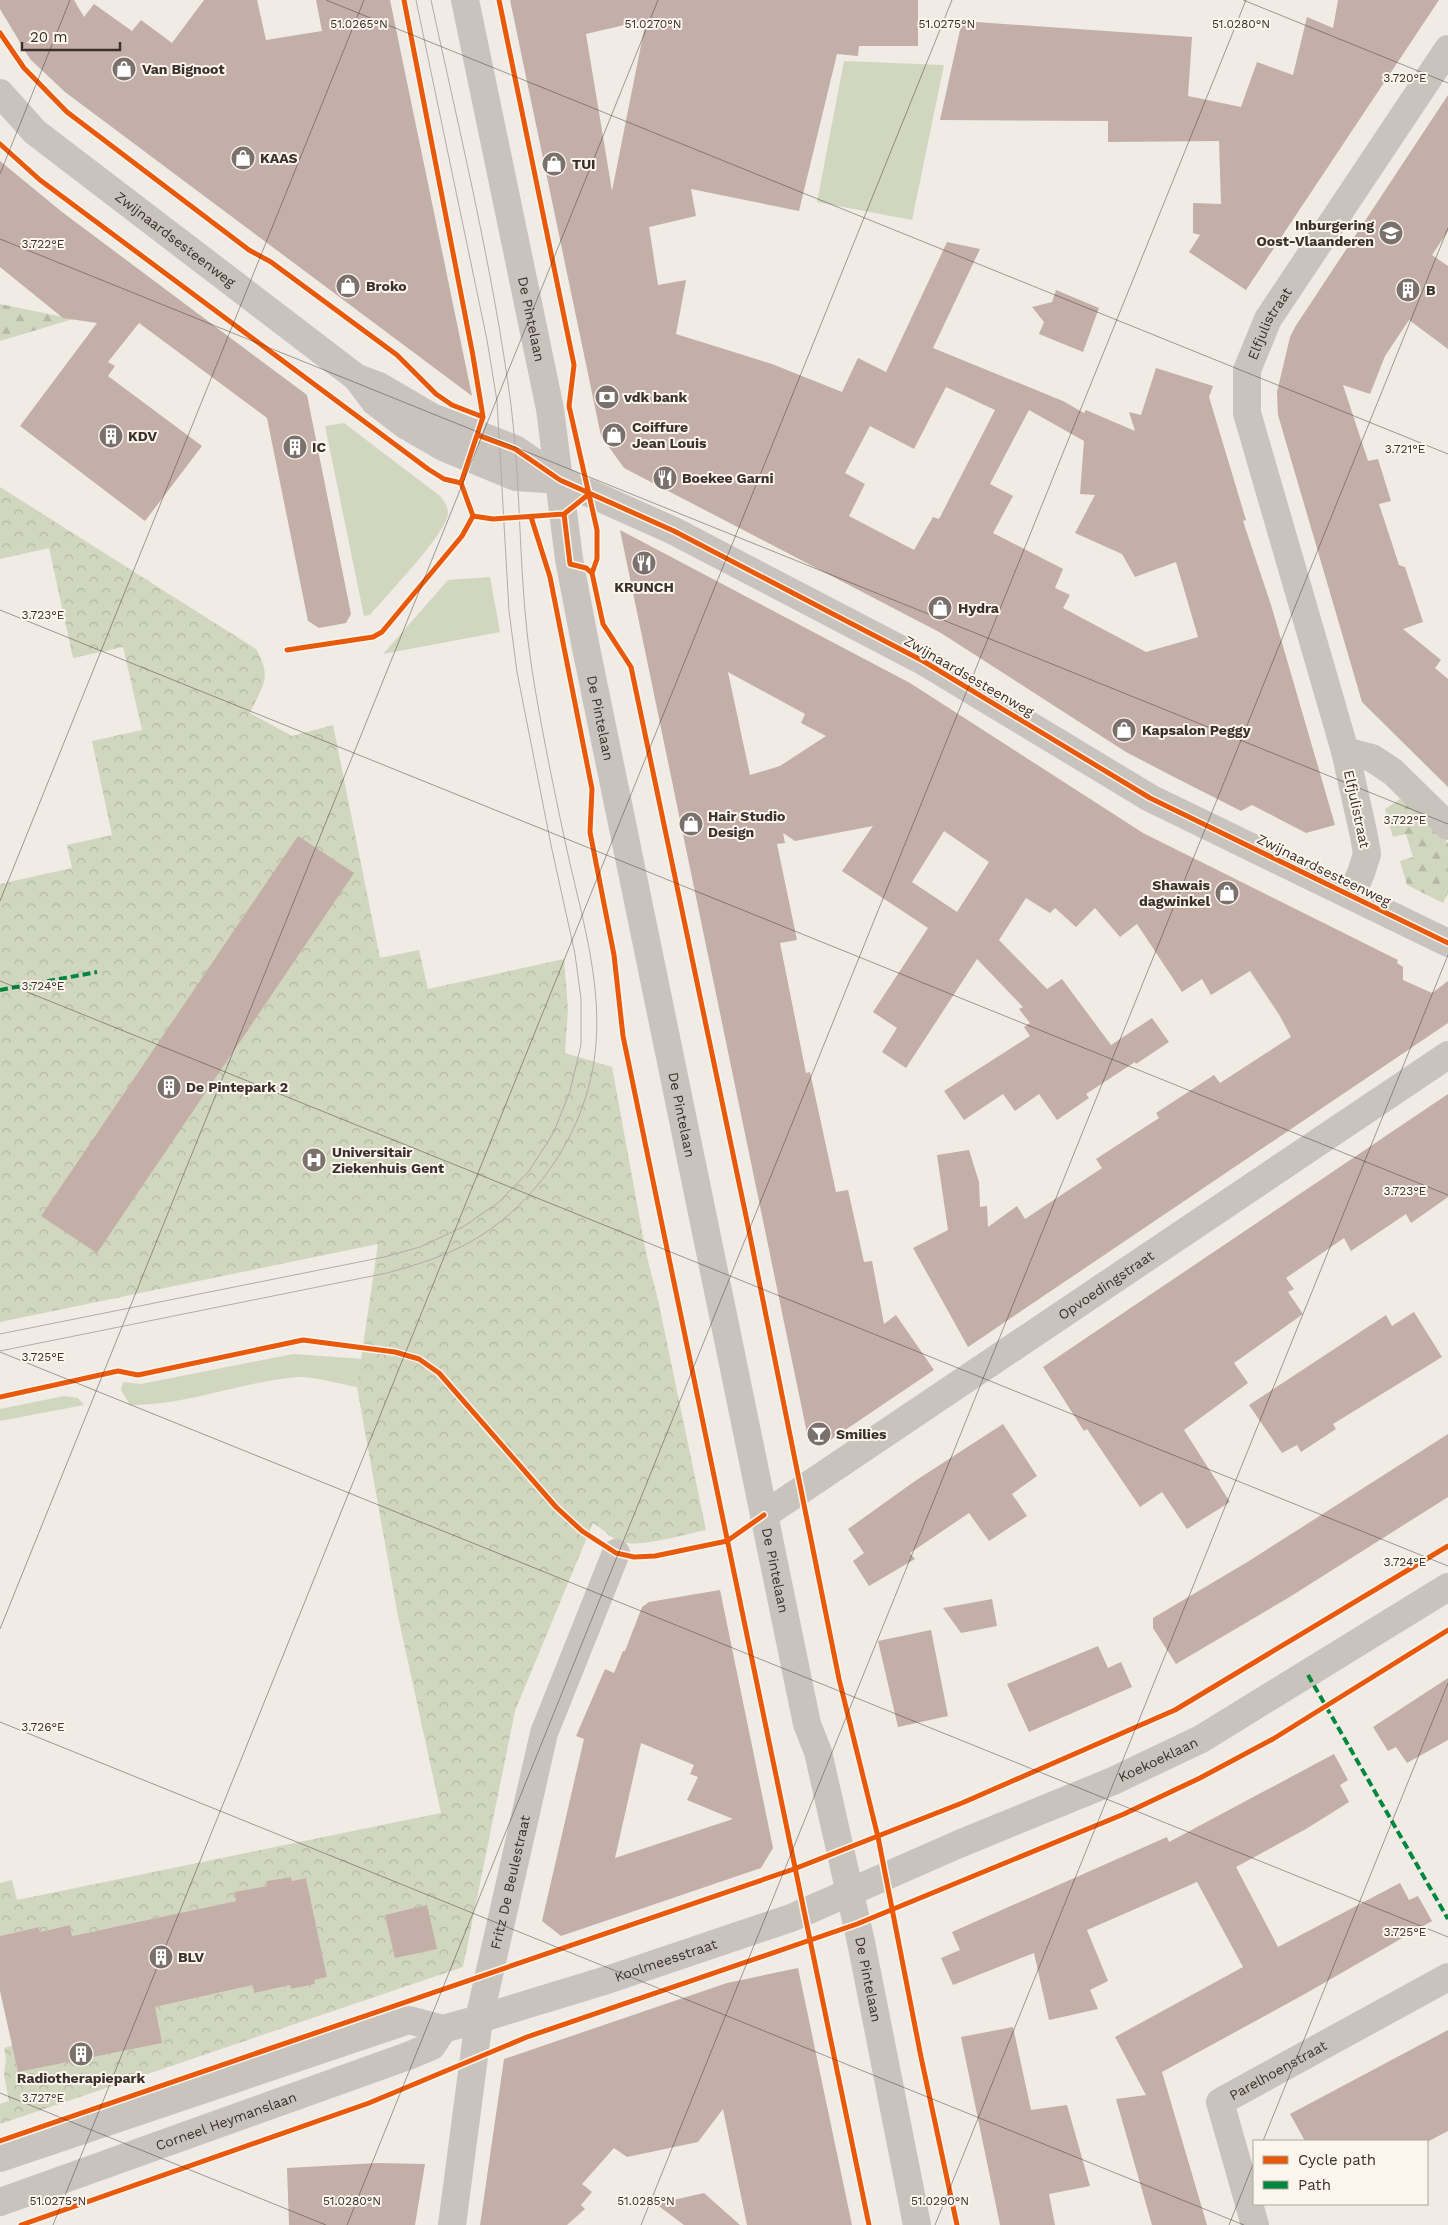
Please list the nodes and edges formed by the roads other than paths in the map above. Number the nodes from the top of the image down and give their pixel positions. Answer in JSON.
{"nodes":[{"id":1,"x":465,"y":0,"type":"edge"},
{"id":2,"x":1448,"y":50,"type":"edge"},
{"id":3,"x":0,"y":93,"type":"edge"},
{"id":4,"x":560,"y":480,"type":"junction"},
{"id":5,"x":1345,"y":751,"type":"junction"},
{"id":6,"x":1448,"y":826,"type":"edge"},
{"id":7,"x":1351,"y":895,"type":"junction"},
{"id":8,"x":1448,"y":943,"type":"edge"},
{"id":9,"x":1448,"y":1055,"type":"edge"},
{"id":10,"x":764,"y":1515,"type":"junction"},
{"id":11,"x":616,"y":1553,"type":"dead end"},
{"id":12,"x":1448,"y":1587,"type":"edge"},
{"id":13,"x":849,"y":1892,"type":"junction"},
{"id":14,"x":1448,"y":1977,"type":"edge"},
{"id":15,"x":479,"y":2019,"type":"junction"},
{"id":16,"x":443,"y":2029,"type":"junction"},
{"id":17,"x":0,"y":2158,"type":"edge"},
{"id":18,"x":0,"y":2202,"type":"edge"},
{"id":19,"x":452,"y":2225,"type":"edge"},
{"id":20,"x":917,"y":2225,"type":"edge"},
{"id":21,"x":1255,"y":2225,"type":"edge"}],
"edges":[{"from":1,"to":4,"type":"street","name":"De Pintelaan"},
{"from":2,"to":5,"type":"street","name":"Elfjulistraat"},
{"from":3,"to":4,"type":"street","name":"Zwijnaardsesteenweg"},
{"from":4,"to":7,"type":"street","name":"Zwijnaardsesteenweg"},
{"from":4,"to":10,"type":"street","name":"De Pintelaan"},
{"from":5,"to":6,"type":"street","name":"Elfjulistraat"},
{"from":5,"to":7,"type":"street","name":"Elfjulistraat"},
{"from":7,"to":8,"type":"street","name":"Zwijnaardsesteenweg"},
{"from":9,"to":10,"type":"street","name":"Opvoedingstraat"},
{"from":10,"to":13,"type":"street","name":"De Pintelaan"},
{"from":11,"to":15,"type":"street","name":"Fritz De Beulestraat"},
{"from":12,"to":13,"type":"street","name":"Koekoeklaan"},
{"from":13,"to":15,"type":"street","name":"Koolmeesstraat"},
{"from":13,"to":20,"type":"street","name":"De Pintelaan"},
{"from":14,"to":21,"type":"street","name":"Parelhoenstraat"},
{"from":15,"to":16,"type":"street"},
{"from":15,"to":19,"type":"street","name":"Fritz De Beulestraat"},
{"from":16,"to":17,"type":"street"},
{"from":16,"to":18,"type":"street","name":"Corneel Heymanslaan"}]}
